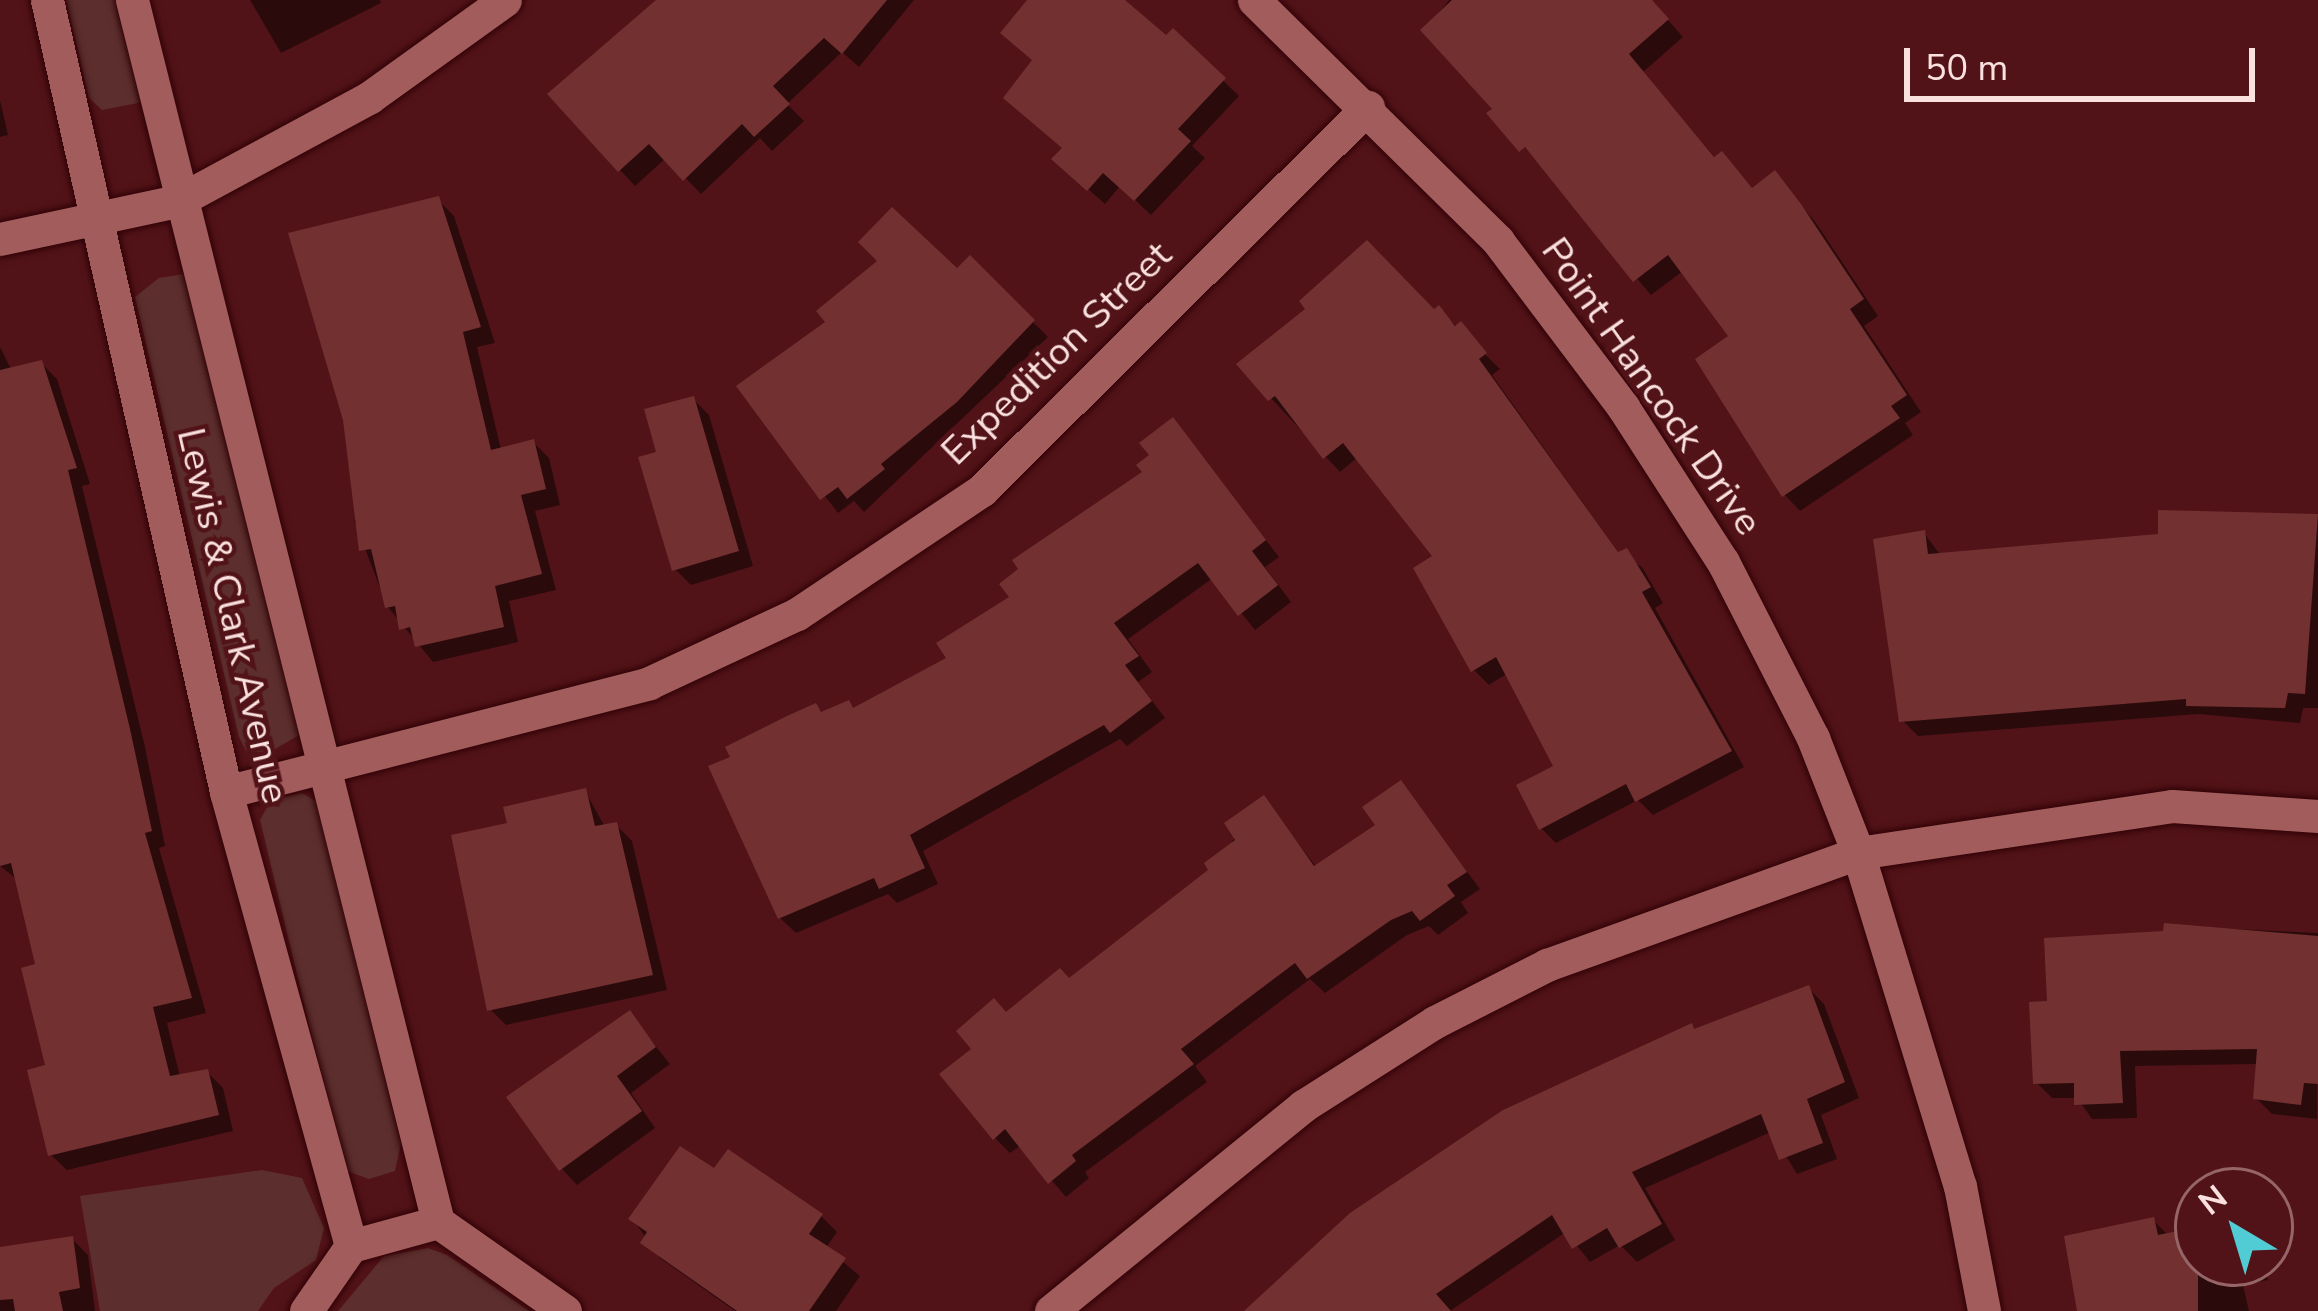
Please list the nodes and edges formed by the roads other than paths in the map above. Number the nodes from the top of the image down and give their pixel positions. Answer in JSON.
{"nodes":[{"id":1,"x":47,"y":0,"type":"edge"},
{"id":2,"x":132,"y":0,"type":"edge"},
{"id":3,"x":506,"y":0,"type":"edge"},
{"id":4,"x":1254,"y":0,"type":"edge"},
{"id":5,"x":1368,"y":107,"type":"junction"},
{"id":6,"x":178,"y":201,"type":"junction"},
{"id":7,"x":101,"y":218,"type":"junction"},
{"id":8,"x":0,"y":239,"type":"edge"},
{"id":9,"x":321,"y":773,"type":"junction"},
{"id":10,"x":226,"y":791,"type":"junction"},
{"id":11,"x":2318,"y":816,"type":"edge"},
{"id":12,"x":1858,"y":853,"type":"junction"},
{"id":13,"x":438,"y":1222,"type":"junction"},
{"id":14,"x":351,"y":1246,"type":"junction"},
{"id":15,"x":306,"y":1311,"type":"edge"},
{"id":16,"x":565,"y":1311,"type":"edge"},
{"id":17,"x":1051,"y":1311,"type":"edge"},
{"id":18,"x":1984,"y":1311,"type":"edge"}],
"edges":[{"from":1,"to":7,"type":"street","name":"Lewis & Clark Avenue"},
{"from":2,"to":6,"type":"street","name":"Lewis & Clark Avenue"},
{"from":3,"to":6,"type":"street"},
{"from":4,"to":5,"type":"street","name":"Point Hancock Drive"},
{"from":5,"to":9,"type":"street","name":"Expedition Street"},
{"from":5,"to":12,"type":"street","name":"Point Hancock Drive"},
{"from":6,"to":7,"type":"street"},
{"from":6,"to":9,"type":"street","name":"Lewis & Clark Avenue"},
{"from":7,"to":8,"type":"street"},
{"from":7,"to":10,"type":"street","name":"Lewis & Clark Avenue"},
{"from":9,"to":10,"type":"street","name":"Expedition Street"},
{"from":9,"to":13,"type":"street","name":"Lewis & Clark Avenue"},
{"from":10,"to":14,"type":"street","name":"Lewis & Clark Avenue"},
{"from":11,"to":12,"type":"street"},
{"from":12,"to":17,"type":"street"},
{"from":12,"to":18,"type":"street","name":"Point Hancock Drive"},
{"from":13,"to":14,"type":"street"},
{"from":13,"to":16,"type":"street"},
{"from":14,"to":15,"type":"street"}]}
